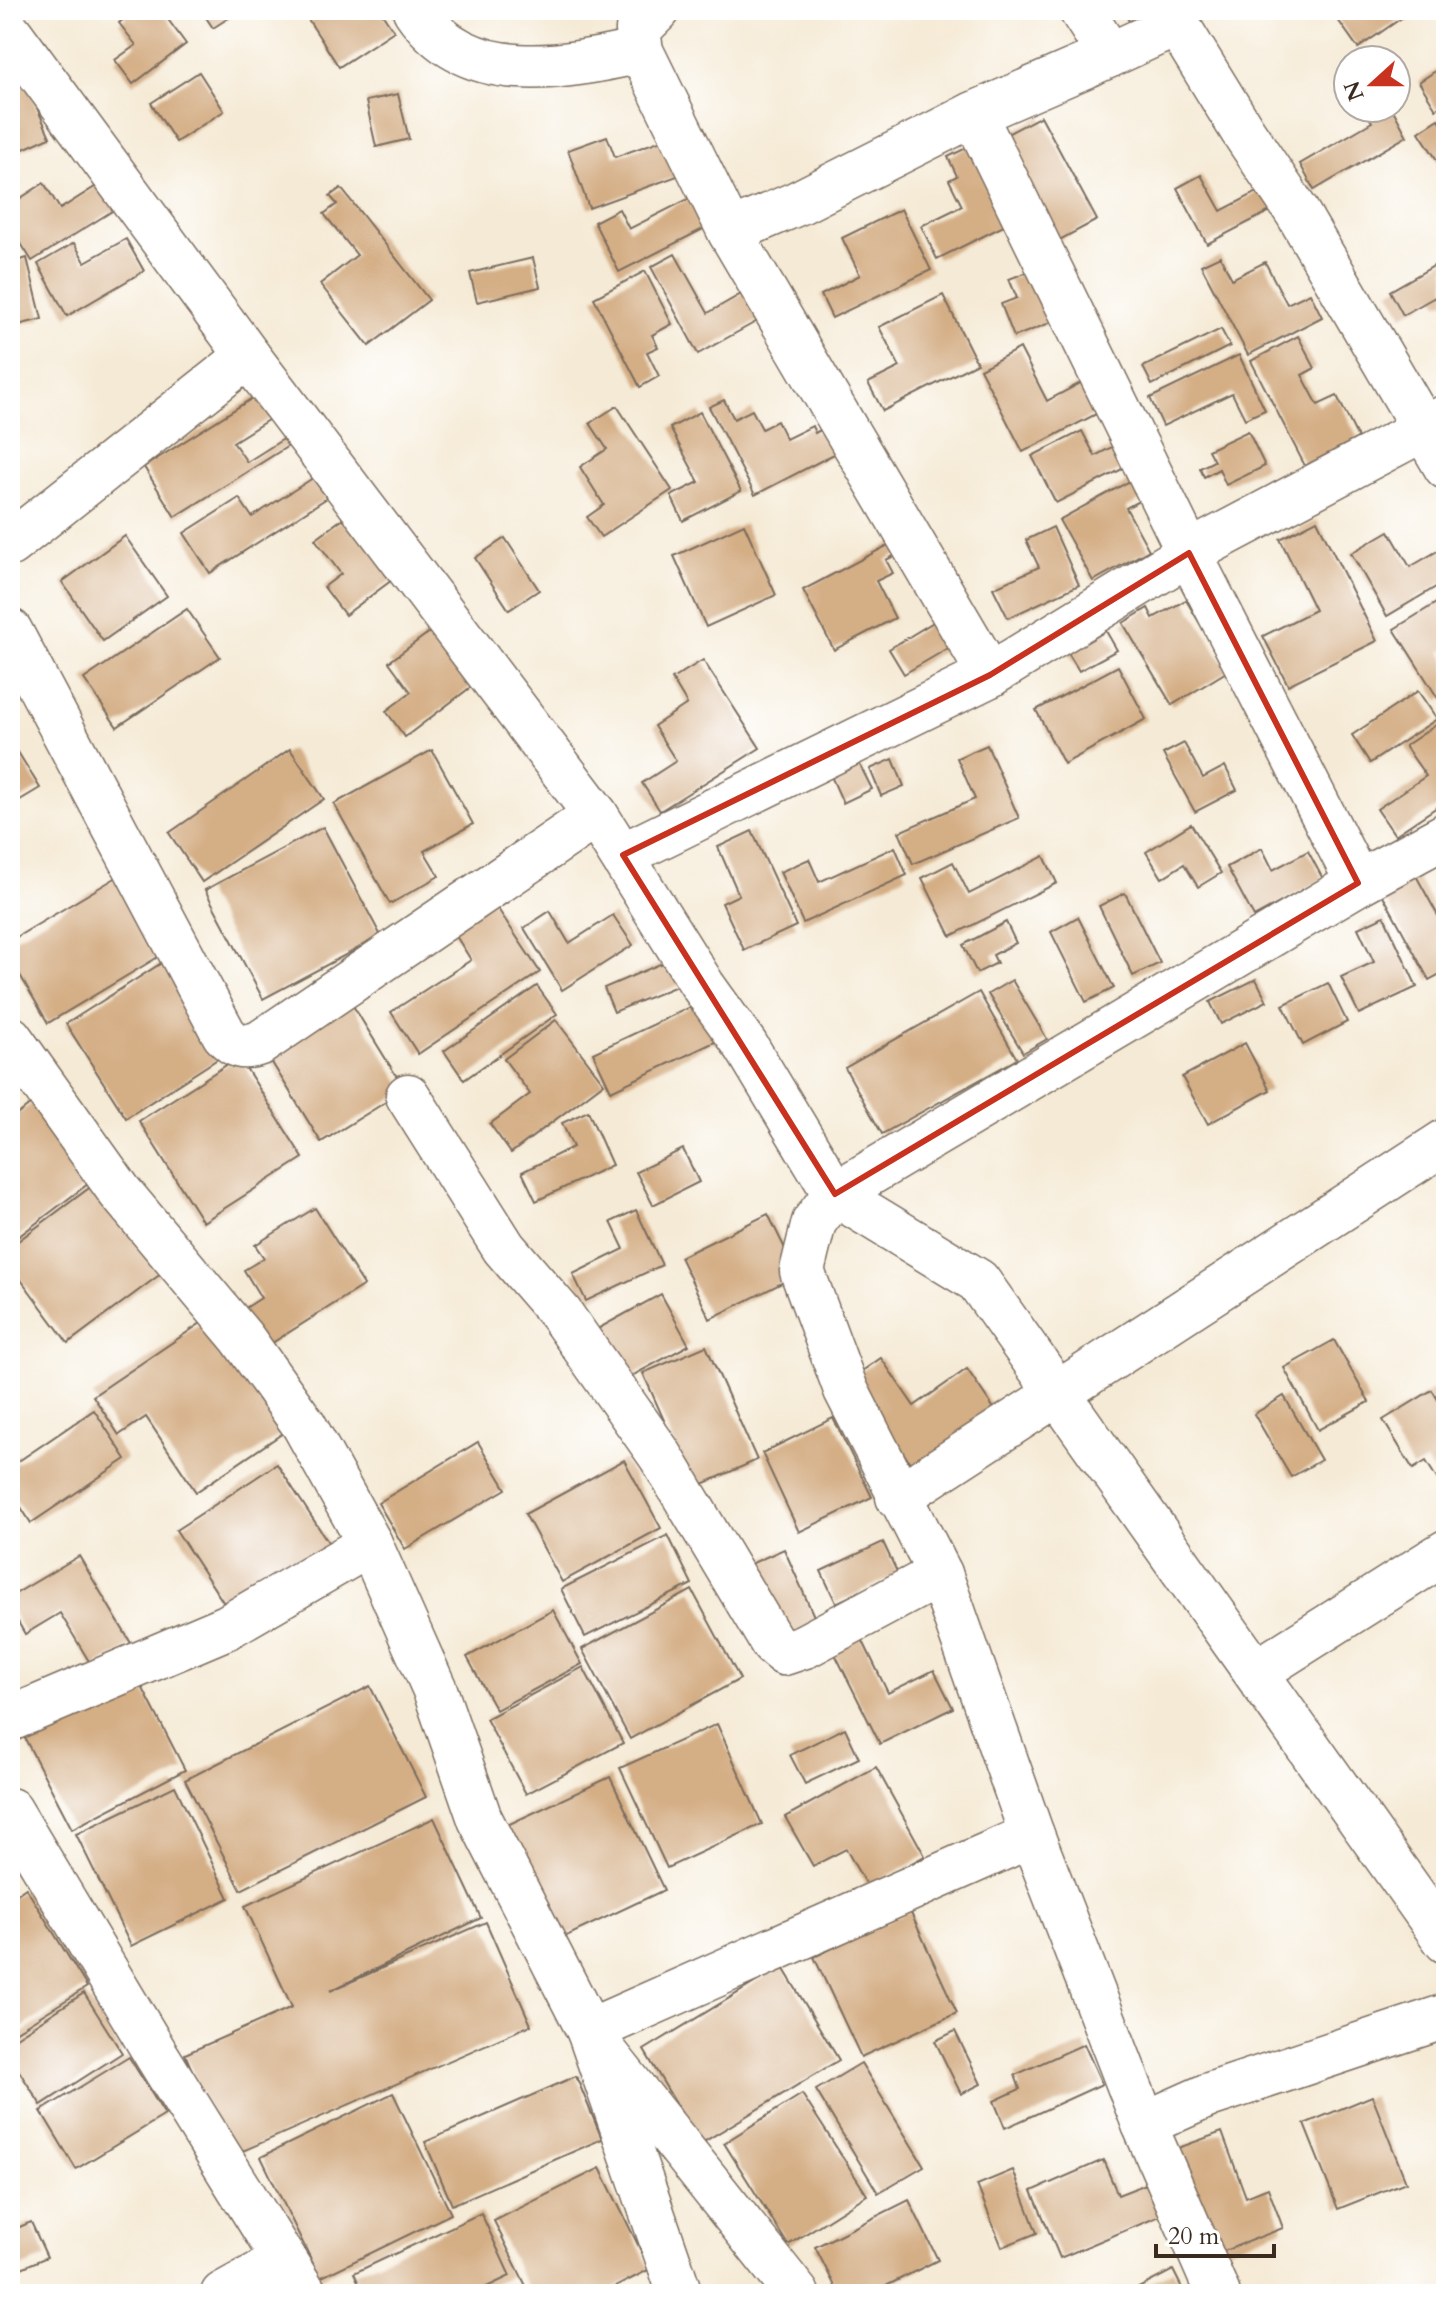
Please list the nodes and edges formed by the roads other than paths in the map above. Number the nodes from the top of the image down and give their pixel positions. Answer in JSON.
{"nodes":[{"id":1,"x":415,"y":10,"type":"edge"},
{"id":2,"x":658,"y":10,"type":"edge"},
{"id":3,"x":1081,"y":10,"type":"edge"},
{"id":4,"x":1186,"y":17,"type":"edge"},
{"id":5,"x":10,"y":33,"type":"edge"},
{"id":6,"x":641,"y":51,"type":"junction"},
{"id":7,"x":1110,"y":55,"type":"junction"},
{"id":8,"x":974,"y":114,"type":"junction"},
{"id":9,"x":730,"y":232,"type":"junction"},
{"id":10,"x":248,"y":356,"type":"junction"},
{"id":11,"x":1434,"y":423,"type":"edge"},
{"id":12,"x":1446,"y":467,"type":"edge"},
{"id":13,"x":10,"y":544,"type":"edge"},
{"id":14,"x":1189,"y":553,"type":"junction"},
{"id":15,"x":10,"y":631,"type":"edge"},
{"id":16,"x":990,"y":675,"type":"junction"},
{"id":17,"x":596,"y":815,"type":"junction"},
{"id":18,"x":1446,"y":835,"type":"edge"},
{"id":19,"x":623,"y":855,"type":"junction"},
{"id":20,"x":1358,"y":883,"type":"junction"},
{"id":21,"x":10,"y":1038,"type":"edge"},
{"id":22,"x":408,"y":1096,"type":"dead end"},
{"id":23,"x":1446,"y":1141,"type":"edge"},
{"id":24,"x":835,"y":1194,"type":"junction"},
{"id":25,"x":1057,"y":1392,"type":"junction"},
{"id":26,"x":898,"y":1497,"type":"junction"},
{"id":27,"x":370,"y":1544,"type":"junction"},
{"id":28,"x":1446,"y":1552,"type":"edge"},
{"id":29,"x":940,"y":1574,"type":"junction"},
{"id":30,"x":1258,"y":1671,"type":"junction"},
{"id":31,"x":10,"y":1719,"type":"edge"},
{"id":32,"x":10,"y":1810,"type":"edge"},
{"id":33,"x":1032,"y":1835,"type":"junction"},
{"id":34,"x":1446,"y":1941,"type":"edge"},
{"id":35,"x":1446,"y":2016,"type":"edge"},
{"id":36,"x":589,"y":2031,"type":"junction"},
{"id":37,"x":1144,"y":2124,"type":"junction"},
{"id":38,"x":294,"y":2278,"type":"edge"},
{"id":39,"x":223,"y":2294,"type":"edge"},
{"id":40,"x":680,"y":2294,"type":"edge"},
{"id":41,"x":797,"y":2294,"type":"edge"},
{"id":42,"x":1218,"y":2294,"type":"edge"}],
"edges":[{"from":1,"to":6,"type":"street"},
{"from":2,"to":6,"type":"street"},
{"from":3,"to":7,"type":"street"},
{"from":4,"to":7,"type":"street"},
{"from":4,"to":11,"type":"street"},
{"from":5,"to":10,"type":"street"},
{"from":6,"to":9,"type":"street"},
{"from":7,"to":8,"type":"street"},
{"from":8,"to":9,"type":"street"},
{"from":8,"to":14,"type":"street"},
{"from":9,"to":16,"type":"street"},
{"from":10,"to":13,"type":"street"},
{"from":10,"to":17,"type":"street"},
{"from":11,"to":12,"type":"street"},
{"from":11,"to":14,"type":"street"},
{"from":14,"to":16,"type":"street"},
{"from":14,"to":20,"type":"street"},
{"from":15,"to":17,"type":"street"},
{"from":16,"to":19,"type":"street"},
{"from":17,"to":19,"type":"street"},
{"from":18,"to":20,"type":"street"},
{"from":19,"to":24,"type":"street"},
{"from":20,"to":24,"type":"street"},
{"from":21,"to":27,"type":"street"},
{"from":22,"to":29,"type":"street"},
{"from":23,"to":25,"type":"street"},
{"from":24,"to":25,"type":"street"},
{"from":24,"to":26,"type":"street"},
{"from":25,"to":26,"type":"street"},
{"from":25,"to":30,"type":"street"},
{"from":26,"to":29,"type":"street"},
{"from":27,"to":31,"type":"street"},
{"from":27,"to":36,"type":"street"},
{"from":28,"to":30,"type":"street"},
{"from":29,"to":33,"type":"street"},
{"from":30,"to":34,"type":"street"},
{"from":32,"to":38,"type":"street"},
{"from":33,"to":36,"type":"street"},
{"from":33,"to":37,"type":"street"},
{"from":35,"to":37,"type":"street"},
{"from":36,"to":40,"type":"street"},
{"from":36,"to":41,"type":"street"},
{"from":37,"to":42,"type":"street"},
{"from":38,"to":39,"type":"street"}]}
